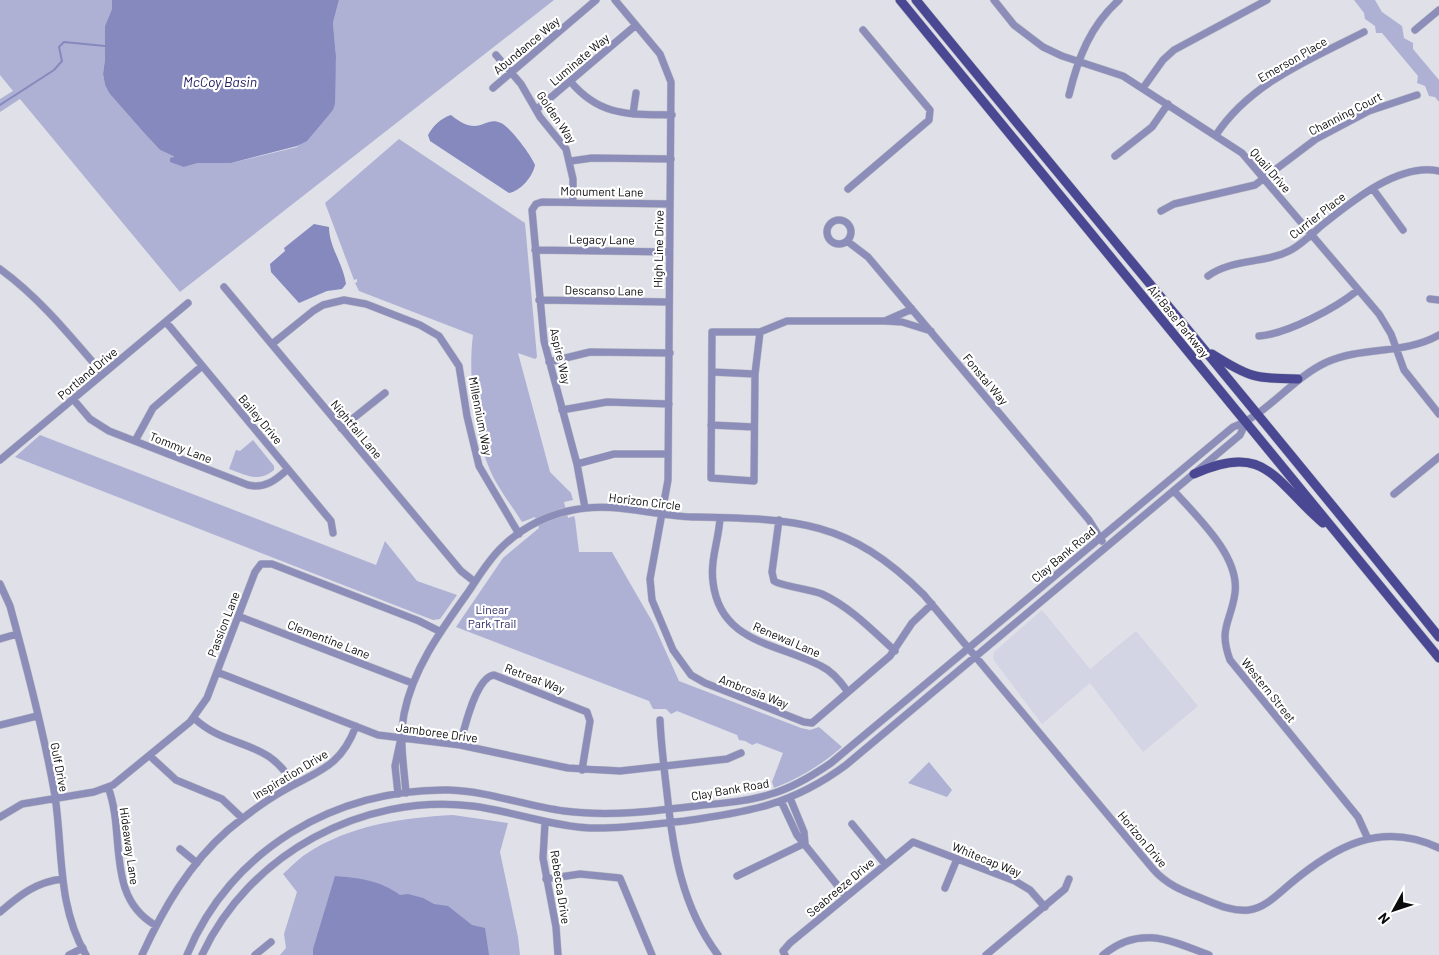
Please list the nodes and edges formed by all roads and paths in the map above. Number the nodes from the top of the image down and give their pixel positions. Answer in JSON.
{"nodes":[{"id":1,"x":596,"y":0,"type":"edge"},
{"id":2,"x":614,"y":0,"type":"edge"},
{"id":3,"x":900,"y":0,"type":"edge"},
{"id":4,"x":916,"y":0,"type":"edge"},
{"id":5,"x":1119,"y":0,"type":"edge"},
{"id":6,"x":1267,"y":0,"type":"edge"},
{"id":7,"x":996,"y":1,"type":"edge"},
{"id":8,"x":1439,"y":10,"type":"edge"},
{"id":9,"x":636,"y":25,"type":"junction"},
{"id":10,"x":863,"y":30,"type":"dead end"},
{"id":11,"x":1415,"y":30,"type":"dead end"},
{"id":12,"x":1364,"y":32,"type":"dead end"},
{"id":13,"x":496,"y":55,"type":"dead end"},
{"id":14,"x":1078,"y":61,"type":"junction"},
{"id":15,"x":511,"y":73,"type":"junction"},
{"id":16,"x":570,"y":81,"type":"junction"},
{"id":17,"x":493,"y":88,"type":"dead end"},
{"id":18,"x":1143,"y":88,"type":"junction"},
{"id":19,"x":636,"y":92,"type":"dead end"},
{"id":20,"x":1068,"y":95,"type":"dead end"},
{"id":21,"x":1417,"y":95,"type":"dead end"},
{"id":22,"x":1168,"y":104,"type":"junction"},
{"id":23,"x":536,"y":110,"type":"junction"},
{"id":24,"x":634,"y":114,"type":"junction"},
{"id":25,"x":672,"y":115,"type":"junction"},
{"id":26,"x":1216,"y":135,"type":"junction"},
{"id":27,"x":1115,"y":156,"type":"dead end"},
{"id":28,"x":671,"y":159,"type":"junction"},
{"id":29,"x":570,"y":160,"type":"junction"},
{"id":30,"x":1439,"y":171,"type":"edge"},
{"id":31,"x":1265,"y":179,"type":"junction"},
{"id":32,"x":848,"y":189,"type":"dead end"},
{"id":33,"x":1373,"y":189,"type":"junction"},
{"id":34,"x":573,"y":202,"type":"junction"},
{"id":35,"x":670,"y":204,"type":"junction"},
{"id":36,"x":534,"y":206,"type":"joint"},
{"id":37,"x":1161,"y":211,"type":"dead end"},
{"id":38,"x":1404,"y":230,"type":"dead end"},
{"id":39,"x":1312,"y":234,"type":"junction"},
{"id":40,"x":847,"y":241,"type":"dead end"},
{"id":41,"x":535,"y":250,"type":"junction"},
{"id":42,"x":669,"y":252,"type":"junction"},
{"id":43,"x":0,"y":269,"type":"edge"},
{"id":44,"x":1208,"y":276,"type":"dead end"},
{"id":45,"x":224,"y":287,"type":"dead end"},
{"id":46,"x":1358,"y":290,"type":"junction"},
{"id":47,"x":1430,"y":298,"type":"dead end"},
{"id":48,"x":540,"y":300,"type":"junction"},
{"id":49,"x":1439,"y":300,"type":"edge"},
{"id":50,"x":669,"y":302,"type":"junction"},
{"id":51,"x":188,"y":303,"type":"dead end"},
{"id":52,"x":912,"y":309,"type":"junction"},
{"id":53,"x":166,"y":322,"type":"junction"},
{"id":54,"x":885,"y":322,"type":"junction"},
{"id":55,"x":760,"y":332,"type":"junction"},
{"id":56,"x":931,"y":332,"type":"junction"},
{"id":57,"x":1439,"y":335,"type":"edge"},
{"id":58,"x":1259,"y":336,"type":"dead end"},
{"id":59,"x":272,"y":344,"type":"junction"},
{"id":60,"x":1204,"y":348,"type":"junction"},
{"id":61,"x":1396,"y":349,"type":"junction"},
{"id":62,"x":670,"y":353,"type":"junction"},
{"id":63,"x":549,"y":362,"type":"junction"},
{"id":64,"x":202,"y":366,"type":"junction"},
{"id":65,"x":712,"y":372,"type":"junction"},
{"id":66,"x":103,"y":374,"type":"junction"},
{"id":67,"x":755,"y":374,"type":"junction"},
{"id":68,"x":1298,"y":379,"type":"junction"},
{"id":69,"x":385,"y":392,"type":"dead end"},
{"id":70,"x":73,"y":399,"type":"junction"},
{"id":71,"x":669,"y":404,"type":"junction"},
{"id":72,"x":562,"y":410,"type":"junction"},
{"id":73,"x":1258,"y":412,"type":"junction"},
{"id":74,"x":1439,"y":414,"type":"edge"},
{"id":75,"x":1246,"y":422,"type":"junction"},
{"id":76,"x":711,"y":425,"type":"junction"},
{"id":77,"x":754,"y":427,"type":"junction"},
{"id":78,"x":341,"y":428,"type":"junction"},
{"id":79,"x":135,"y":441,"type":"junction"},
{"id":80,"x":668,"y":454,"type":"junction"},
{"id":81,"x":1439,"y":457,"type":"edge"},
{"id":82,"x":0,"y":460,"type":"edge"},
{"id":83,"x":577,"y":464,"type":"junction"},
{"id":84,"x":288,"y":469,"type":"junction"},
{"id":85,"x":1194,"y":474,"type":"junction"},
{"id":86,"x":1174,"y":491,"type":"junction"},
{"id":87,"x":1394,"y":494,"type":"dead end"},
{"id":88,"x":585,"y":508,"type":"junction"},
{"id":89,"x":662,"y":516,"type":"junction"},
{"id":90,"x":720,"y":518,"type":"junction"},
{"id":91,"x":779,"y":520,"type":"junction"},
{"id":92,"x":333,"y":533,"type":"dead end"},
{"id":93,"x":519,"y":534,"type":"junction"},
{"id":94,"x":1100,"y":538,"type":"junction"},
{"id":95,"x":1342,"y":540,"type":"junction"},
{"id":96,"x":1106,"y":548,"type":"junction"},
{"id":97,"x":475,"y":582,"type":"junction"},
{"id":98,"x":0,"y":584,"type":"edge"},
{"id":99,"x":932,"y":604,"type":"junction"},
{"id":100,"x":238,"y":616,"type":"junction"},
{"id":101,"x":441,"y":632,"type":"junction"},
{"id":102,"x":17,"y":634,"type":"junction"},
{"id":103,"x":1439,"y":637,"type":"edge"},
{"id":104,"x":0,"y":639,"type":"edge"},
{"id":105,"x":968,"y":648,"type":"junction"},
{"id":106,"x":895,"y":651,"type":"junction"},
{"id":107,"x":976,"y":656,"type":"junction"},
{"id":108,"x":1439,"y":658,"type":"edge"},
{"id":109,"x":216,"y":672,"type":"junction"},
{"id":110,"x":412,"y":683,"type":"junction"},
{"id":111,"x":848,"y":692,"type":"junction"},
{"id":112,"x":37,"y":716,"type":"junction"},
{"id":113,"x":194,"y":718,"type":"junction"},
{"id":114,"x":660,"y":720,"type":"dead end"},
{"id":115,"x":0,"y":725,"type":"edge"},
{"id":116,"x":356,"y":726,"type":"junction"},
{"id":117,"x":401,"y":738,"type":"junction"},
{"id":118,"x":460,"y":746,"type":"junction"},
{"id":119,"x":741,"y":753,"type":"dead end"},
{"id":120,"x":150,"y":756,"type":"junction"},
{"id":121,"x":664,"y":767,"type":"junction"},
{"id":122,"x":582,"y":770,"type":"junction"},
{"id":123,"x":293,"y":785,"type":"junction"},
{"id":124,"x":108,"y":788,"type":"junction"},
{"id":125,"x":406,"y":793,"type":"junction"},
{"id":126,"x":398,"y":794,"type":"junction"},
{"id":127,"x":55,"y":797,"type":"junction"},
{"id":128,"x":790,"y":798,"type":"junction"},
{"id":129,"x":781,"y":802,"type":"junction"},
{"id":130,"x":668,"y":810,"type":"junction"},
{"id":131,"x":0,"y":817,"type":"edge"},
{"id":132,"x":242,"y":818,"type":"junction"},
{"id":133,"x":546,"y":822,"type":"junction"},
{"id":134,"x":670,"y":822,"type":"junction"},
{"id":135,"x":852,"y":824,"type":"dead end"},
{"id":136,"x":1368,"y":839,"type":"junction"},
{"id":137,"x":914,"y":842,"type":"joint"},
{"id":138,"x":804,"y":843,"type":"junction"},
{"id":139,"x":180,"y":848,"type":"dead end"},
{"id":140,"x":1439,"y":848,"type":"edge"},
{"id":141,"x":958,"y":859,"type":"junction"},
{"id":142,"x":197,"y":863,"type":"junction"},
{"id":143,"x":886,"y":864,"type":"junction"},
{"id":144,"x":737,"y":876,"type":"dead end"},
{"id":145,"x":62,"y":879,"type":"junction"},
{"id":146,"x":546,"y":879,"type":"junction"},
{"id":147,"x":1069,"y":879,"type":"dead end"},
{"id":148,"x":945,"y":888,"type":"dead end"},
{"id":149,"x":846,"y":896,"type":"junction"},
{"id":150,"x":1045,"y":907,"type":"junction"},
{"id":151,"x":0,"y":912,"type":"edge"},
{"id":152,"x":155,"y":925,"type":"junction"},
{"id":153,"x":271,"y":942,"type":"dead end"},
{"id":154,"x":84,"y":952,"type":"edge"},
{"id":155,"x":1191,"y":952,"type":"edge"},
{"id":156,"x":784,"y":953,"type":"edge"},
{"id":157,"x":69,"y":955,"type":"edge"},
{"id":158,"x":142,"y":955,"type":"edge"},
{"id":159,"x":187,"y":955,"type":"edge"},
{"id":160,"x":202,"y":955,"type":"edge"},
{"id":161,"x":255,"y":955,"type":"edge"},
{"id":162,"x":558,"y":955,"type":"edge"},
{"id":163,"x":652,"y":955,"type":"edge"},
{"id":164,"x":718,"y":955,"type":"edge"},
{"id":165,"x":986,"y":955,"type":"edge"},
{"id":166,"x":1103,"y":955,"type":"edge"},
{"id":167,"x":1209,"y":955,"type":"edge"}],
"edges":[{"from":1,"to":15,"type":"street","name":"Abundance Way"},
{"from":2,"to":9,"type":"street","name":"High Line Drive"},
{"from":3,"to":75,"type":"main road","name":"Air Base Parkway"},
{"from":4,"to":60,"type":"main road","name":"Air Base Parkway"},
{"from":5,"to":14,"type":"street"},
{"from":6,"to":18,"type":"street"},
{"from":7,"to":14,"type":"street","name":"Quail Drive"},
{"from":8,"to":11,"type":"street"},
{"from":9,"to":16,"type":"street","name":"Luminate Way"},
{"from":9,"to":25,"type":"street","name":"High Line Drive"},
{"from":10,"to":32,"type":"street"},
{"from":12,"to":26,"type":"street","name":"Emerson Place"},
{"from":13,"to":15,"type":"street","name":"Golden Way"},
{"from":14,"to":18,"type":"street","name":"Quail Drive"},
{"from":14,"to":20,"type":"street"},
{"from":15,"to":17,"type":"street","name":"Abundance Way"},
{"from":15,"to":23,"type":"street","name":"Golden Way"},
{"from":16,"to":23,"type":"street","name":"Luminate Way"},
{"from":16,"to":24,"type":"street"},
{"from":18,"to":22,"type":"street","name":"Quail Drive"},
{"from":19,"to":24,"type":"street"},
{"from":21,"to":31,"type":"street","name":"Channing Court"},
{"from":22,"to":26,"type":"street","name":"Quail Drive"},
{"from":22,"to":27,"type":"street"},
{"from":23,"to":29,"type":"street","name":"Golden Way"},
{"from":24,"to":25,"type":"street"},
{"from":25,"to":28,"type":"street","name":"High Line Drive"},
{"from":26,"to":31,"type":"street","name":"Quail Drive"},
{"from":28,"to":29,"type":"street"},
{"from":28,"to":35,"type":"street","name":"High Line Drive"},
{"from":29,"to":34,"type":"street","name":"Golden Way"},
{"from":30,"to":33,"type":"street","name":"Currier Place"},
{"from":31,"to":37,"type":"street","name":"Channing Court"},
{"from":31,"to":39,"type":"street","name":"Quail Drive"},
{"from":33,"to":38,"type":"street"},
{"from":33,"to":39,"type":"street","name":"Currier Place"},
{"from":34,"to":35,"type":"street","name":"Monument Lane"},
{"from":34,"to":36,"type":"street","name":"Monument Lane"},
{"from":35,"to":42,"type":"street","name":"High Line Drive"},
{"from":36,"to":41,"type":"street","name":"Aspire Way"},
{"from":39,"to":44,"type":"street","name":"Currier Place"},
{"from":39,"to":46,"type":"street","name":"Quail Drive"},
{"from":40,"to":52,"type":"street","name":"Fonstal Way"},
{"from":41,"to":42,"type":"street","name":"Legacy Lane"},
{"from":41,"to":48,"type":"street","name":"Aspire Way"},
{"from":42,"to":50,"type":"street","name":"High Line Drive"},
{"from":43,"to":66,"type":"street"},
{"from":45,"to":59,"type":"street","name":"Nightfall Lane"},
{"from":46,"to":58,"type":"street"},
{"from":46,"to":61,"type":"street","name":"Quail Drive"},
{"from":47,"to":49,"type":"street"},
{"from":48,"to":50,"type":"street","name":"Descanso Lane"},
{"from":48,"to":63,"type":"street","name":"Aspire Way"},
{"from":50,"to":62,"type":"street","name":"High Line Drive"},
{"from":51,"to":53,"type":"street","name":"Portland Drive"},
{"from":52,"to":54,"type":"street"},
{"from":52,"to":56,"type":"street","name":"Fonstal Way"},
{"from":53,"to":64,"type":"street","name":"Bailey Drive"},
{"from":53,"to":66,"type":"street","name":"Portland Drive"},
{"from":54,"to":55,"type":"street"},
{"from":54,"to":56,"type":"street"},
{"from":55,"to":65,"type":"street"},
{"from":55,"to":67,"type":"street"},
{"from":56,"to":94,"type":"street","name":"Fonstal Way"},
{"from":57,"to":61,"type":"street","name":"Clay Bank Road"},
{"from":59,"to":78,"type":"street","name":"Nightfall Lane"},
{"from":59,"to":93,"type":"street","name":"Millennium Way"},
{"from":60,"to":68,"type":"main road"},
{"from":60,"to":73,"type":"main road","name":"Air Base Parkway"},
{"from":61,"to":68,"type":"street","name":"Clay Bank Road"},
{"from":61,"to":74,"type":"street","name":"Quail Drive"},
{"from":62,"to":63,"type":"street"},
{"from":62,"to":71,"type":"street","name":"High Line Drive"},
{"from":63,"to":72,"type":"street","name":"Aspire Way"},
{"from":64,"to":79,"type":"street"},
{"from":64,"to":84,"type":"street","name":"Bailey Drive"},
{"from":65,"to":67,"type":"street"},
{"from":65,"to":76,"type":"street"},
{"from":66,"to":70,"type":"street","name":"Portland Drive"},
{"from":67,"to":77,"type":"street"},
{"from":68,"to":73,"type":"street","name":"Clay Bank Road"},
{"from":69,"to":78,"type":"street"},
{"from":70,"to":79,"type":"street","name":"Tommy Lane"},
{"from":70,"to":82,"type":"street","name":"Portland Drive"},
{"from":71,"to":72,"type":"street"},
{"from":71,"to":80,"type":"street","name":"High Line Drive"},
{"from":72,"to":83,"type":"street","name":"Aspire Way"},
{"from":73,"to":75,"type":"street","name":"Clay Bank Road"},
{"from":73,"to":103,"type":"main road","name":"Air Base Parkway"},
{"from":75,"to":85,"type":"street","name":"Clay Bank Road"},
{"from":75,"to":94,"type":"street","name":"Clay Bank Road"},
{"from":75,"to":95,"type":"main road","name":"Air Base Parkway"},
{"from":76,"to":77,"type":"street"},
{"from":76,"to":77,"type":"street"},
{"from":78,"to":97,"type":"street","name":"Nightfall Lane"},
{"from":79,"to":84,"type":"street","name":"Tommy Lane"},
{"from":80,"to":83,"type":"street"},
{"from":80,"to":89,"type":"street","name":"High Line Drive"},
{"from":81,"to":87,"type":"street"},
{"from":83,"to":88,"type":"street","name":"Aspire Way"},
{"from":84,"to":92,"type":"street","name":"Bailey Drive"},
{"from":85,"to":86,"type":"street","name":"Clay Bank Road"},
{"from":85,"to":95,"type":"main road"},
{"from":86,"to":96,"type":"street","name":"Clay Bank Road"},
{"from":86,"to":136,"type":"street","name":"Western Street"},
{"from":88,"to":89,"type":"street","name":"Horizon Circle"},
{"from":88,"to":93,"type":"street","name":"Horizon Circle"},
{"from":89,"to":90,"type":"street","name":"Horizon Circle"},
{"from":89,"to":111,"type":"street","name":"Ambrosia Way"},
{"from":90,"to":91,"type":"street","name":"Horizon Circle"},
{"from":90,"to":111,"type":"street","name":"Renewal Lane"},
{"from":91,"to":99,"type":"street","name":"Horizon Circle"},
{"from":91,"to":106,"type":"street"},
{"from":93,"to":97,"type":"street","name":"Horizon Circle"},
{"from":94,"to":96,"type":"street","name":"Fonstal Way"},
{"from":94,"to":105,"type":"street","name":"Clay Bank Road"},
{"from":95,"to":108,"type":"main road","name":"Air Base Parkway"},
{"from":96,"to":107,"type":"street","name":"Clay Bank Road"},
{"from":97,"to":101,"type":"street","name":"Horizon Circle"},
{"from":98,"to":102,"type":"street","name":"Gulf Drive"},
{"from":99,"to":105,"type":"street","name":"Horizon Circle"},
{"from":99,"to":106,"type":"street","name":"Ambrosia Way"},
{"from":100,"to":101,"type":"street","name":"Passion Lane"},
{"from":100,"to":109,"type":"street","name":"Passion Lane"},
{"from":100,"to":110,"type":"street","name":"Clementine Lane"},
{"from":101,"to":110,"type":"street","name":"Horizon Circle"},
{"from":102,"to":104,"type":"street"},
{"from":102,"to":112,"type":"street","name":"Gulf Drive"},
{"from":105,"to":107,"type":"street","name":"Horizon Drive"},
{"from":105,"to":130,"type":"street","name":"Clay Bank Road"},
{"from":106,"to":111,"type":"street","name":"Ambrosia Way"},
{"from":107,"to":128,"type":"street","name":"Clay Bank Road"},
{"from":107,"to":136,"type":"street","name":"Horizon Drive"},
{"from":109,"to":113,"type":"street","name":"Passion Lane"},
{"from":109,"to":116,"type":"street","name":"Jamboree Drive"},
{"from":110,"to":117,"type":"street","name":"Horizon Circle"},
{"from":112,"to":115,"type":"street"},
{"from":112,"to":127,"type":"street","name":"Gulf Drive"},
{"from":113,"to":120,"type":"street","name":"Passion Lane"},
{"from":113,"to":123,"type":"street"},
{"from":114,"to":121,"type":"street"},
{"from":116,"to":117,"type":"street","name":"Jamboree Drive"},
{"from":116,"to":123,"type":"street","name":"Inspiration Drive"},
{"from":117,"to":118,"type":"street","name":"Jamboree Drive"},
{"from":117,"to":125,"type":"street","name":"Horizon Circle"},
{"from":117,"to":126,"type":"street","name":"Horizon Circle"},
{"from":118,"to":122,"type":"street","name":"Jamboree Drive"},
{"from":118,"to":122,"type":"street","name":"Retreat Way"},
{"from":119,"to":121,"type":"street","name":"Jamboree Drive"},
{"from":120,"to":124,"type":"street","name":"Passion Lane"},
{"from":120,"to":132,"type":"street"},
{"from":121,"to":122,"type":"street","name":"Jamboree Drive"},
{"from":121,"to":130,"type":"street"},
{"from":123,"to":132,"type":"street","name":"Inspiration Drive"},
{"from":124,"to":127,"type":"street","name":"Passion Lane"},
{"from":124,"to":152,"type":"street","name":"Hideaway Lane"},
{"from":125,"to":126,"type":"street","name":"Clay Bank Road"},
{"from":125,"to":130,"type":"street","name":"Clay Bank Road"},
{"from":126,"to":159,"type":"street","name":"Clay Bank Road"},
{"from":127,"to":131,"type":"street","name":"Passion Lane"},
{"from":127,"to":145,"type":"street","name":"Gulf Drive"},
{"from":128,"to":129,"type":"street","name":"Clay Bank Road"},
{"from":128,"to":138,"type":"street"},
{"from":129,"to":134,"type":"street","name":"Clay Bank Road"},
{"from":129,"to":138,"type":"street"},
{"from":130,"to":134,"type":"street"},
{"from":132,"to":142,"type":"street","name":"Inspiration Drive"},
{"from":133,"to":134,"type":"street","name":"Clay Bank Road"},
{"from":133,"to":146,"type":"street","name":"Rebecca Drive"},
{"from":133,"to":160,"type":"street","name":"Clay Bank Road"},
{"from":134,"to":164,"type":"street"},
{"from":135,"to":143,"type":"street"},
{"from":136,"to":140,"type":"street","name":"Horizon Drive"},
{"from":137,"to":141,"type":"street","name":"Whitecap Way"},
{"from":137,"to":143,"type":"street","name":"Seabreeze Drive"},
{"from":138,"to":144,"type":"street"},
{"from":138,"to":149,"type":"street"},
{"from":139,"to":142,"type":"street"},
{"from":141,"to":148,"type":"street"},
{"from":141,"to":150,"type":"street","name":"Whitecap Way"},
{"from":142,"to":152,"type":"street","name":"Inspiration Drive"},
{"from":143,"to":149,"type":"street","name":"Seabreeze Drive"},
{"from":145,"to":151,"type":"street"},
{"from":145,"to":154,"type":"street","name":"Gulf Drive"},
{"from":146,"to":162,"type":"street","name":"Rebecca Drive"},
{"from":146,"to":163,"type":"street"},
{"from":147,"to":150,"type":"street"},
{"from":149,"to":156,"type":"street","name":"Seabreeze Drive"},
{"from":150,"to":165,"type":"street"},
{"from":152,"to":158,"type":"street","name":"Inspiration Drive"},
{"from":153,"to":161,"type":"street"},
{"from":154,"to":157,"type":"street"},
{"from":155,"to":166,"type":"street"},
{"from":155,"to":167,"type":"street"}]}
